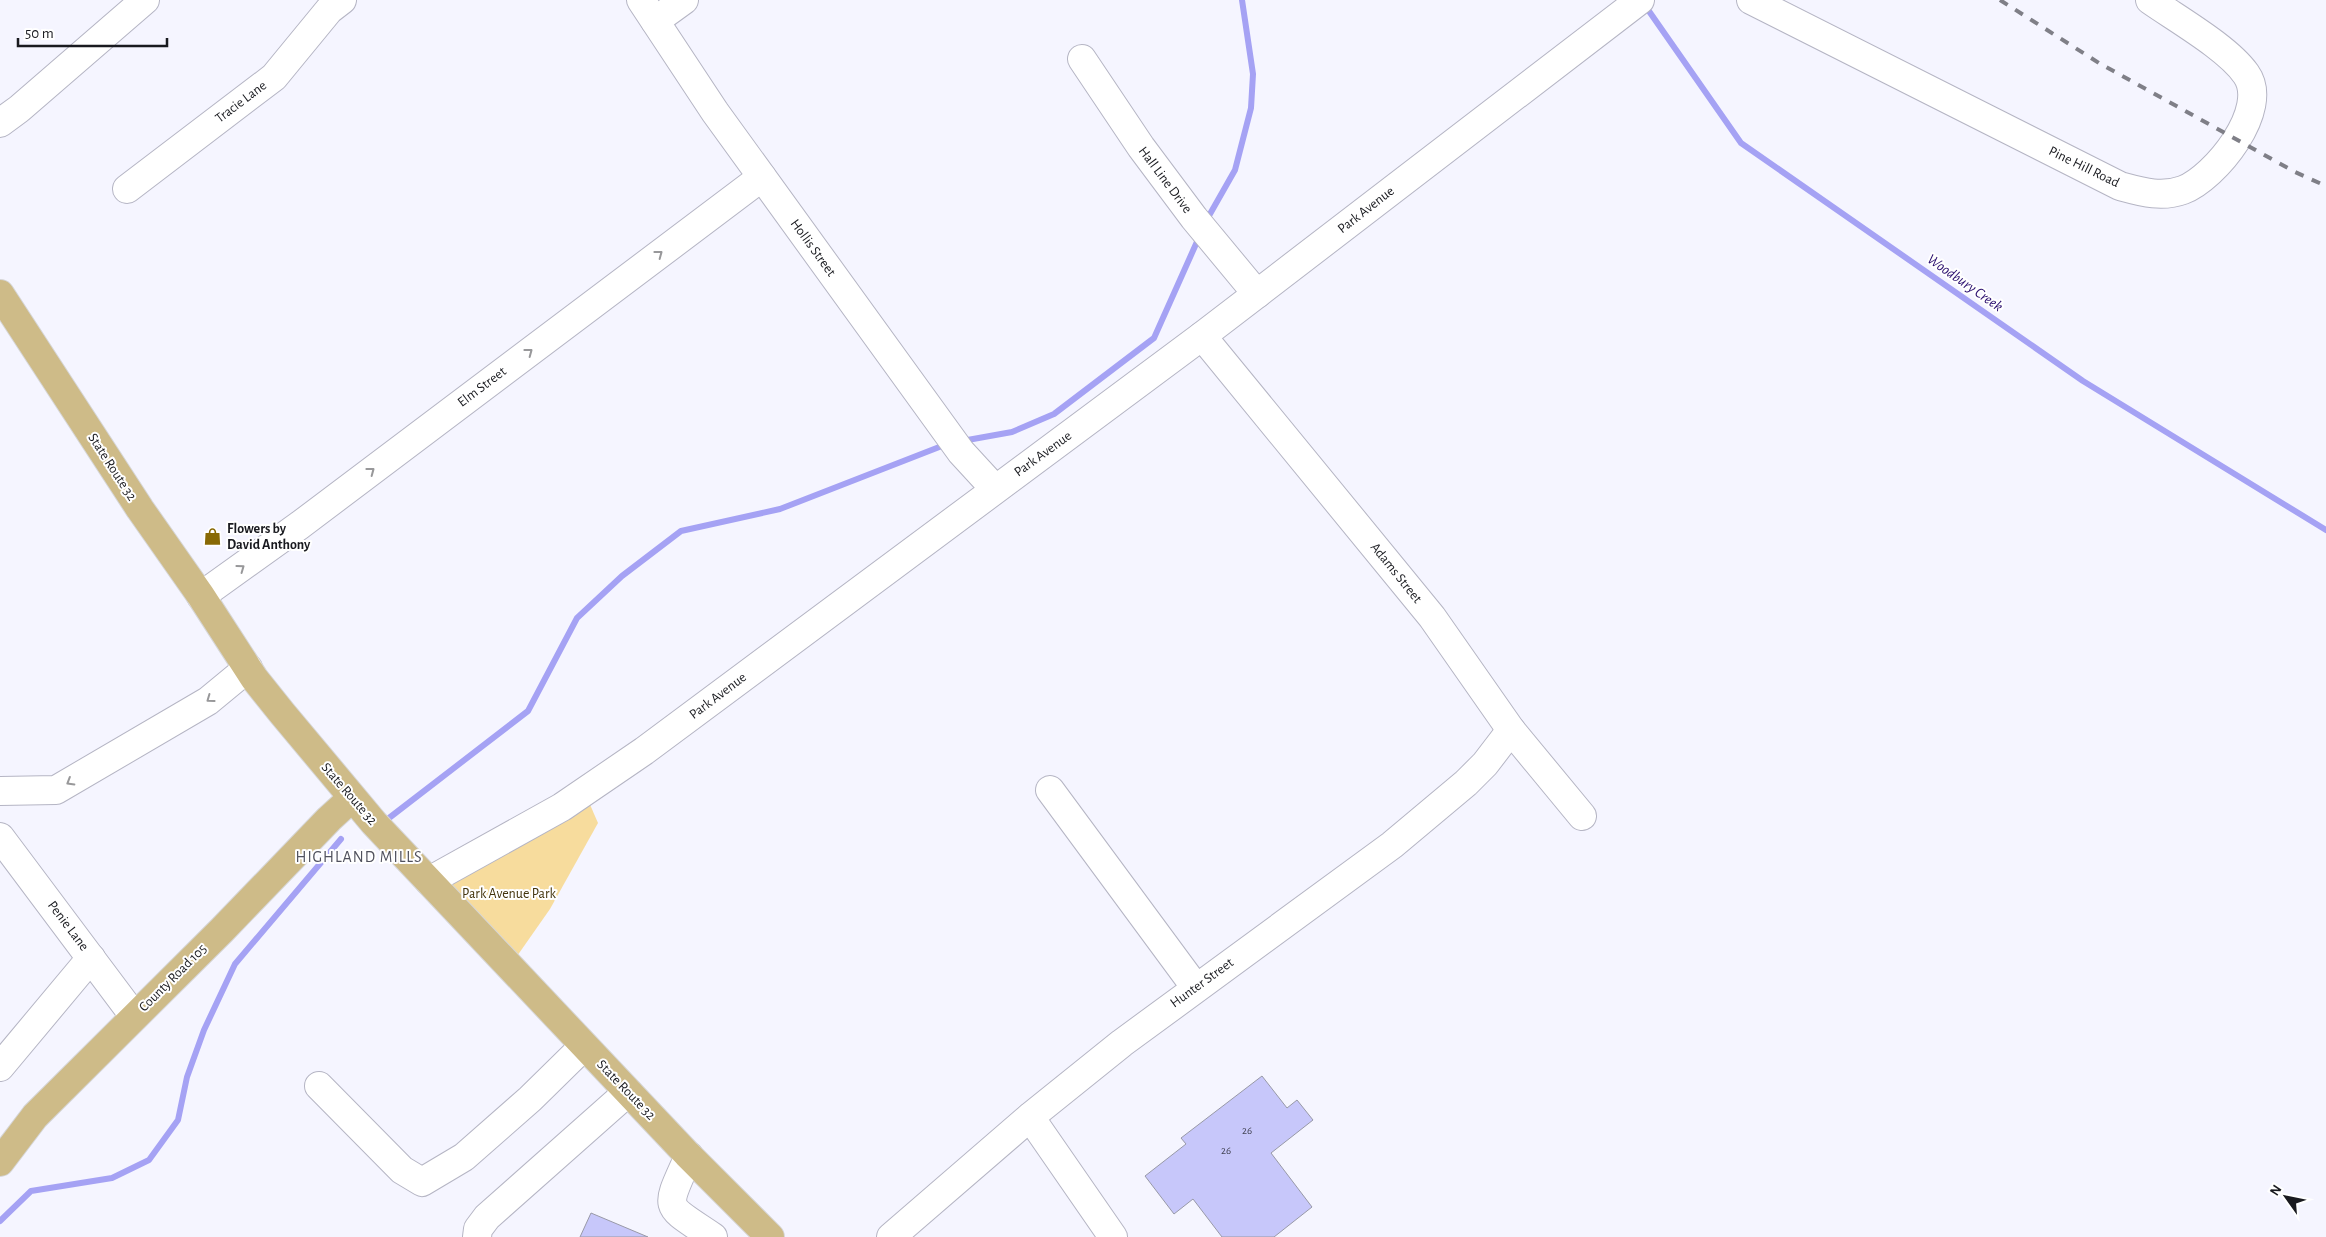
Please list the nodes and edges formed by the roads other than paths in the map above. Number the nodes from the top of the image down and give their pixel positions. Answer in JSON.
{"nodes":[{"id":1,"x":145,"y":0,"type":"edge"},
{"id":2,"x":342,"y":0,"type":"edge"},
{"id":3,"x":684,"y":0,"type":"edge"},
{"id":4,"x":1751,"y":0,"type":"edge"},
{"id":5,"x":2150,"y":0,"type":"edge"},
{"id":6,"x":1634,"y":4,"type":"edge"},
{"id":7,"x":648,"y":10,"type":"edge"},
{"id":8,"x":1082,"y":59,"type":"dead end"},
{"id":9,"x":0,"y":123,"type":"edge"},
{"id":10,"x":762,"y":177,"type":"junction"},
{"id":11,"x":127,"y":189,"type":"dead end"},
{"id":12,"x":0,"y":294,"type":"edge"},
{"id":13,"x":1257,"y":294,"type":"junction"},
{"id":14,"x":1202,"y":336,"type":"junction"},
{"id":15,"x":995,"y":489,"type":"junction"},
{"id":16,"x":201,"y":596,"type":"junction"},
{"id":17,"x":248,"y":668,"type":"junction"},
{"id":18,"x":1511,"y":730,"type":"junction"},
{"id":19,"x":1050,"y":790,"type":"dead end"},
{"id":20,"x":0,"y":791,"type":"edge"},
{"id":21,"x":352,"y":798,"type":"junction"},
{"id":22,"x":1582,"y":816,"type":"dead end"},
{"id":23,"x":2,"y":846,"type":"edge"},
{"id":24,"x":429,"y":881,"type":"junction"},
{"id":25,"x":91,"y":958,"type":"junction"},
{"id":26,"x":1196,"y":988,"type":"junction"},
{"id":27,"x":134,"y":1016,"type":"junction"},
{"id":28,"x":584,"y":1046,"type":"junction"},
{"id":29,"x":0,"y":1067,"type":"edge"},
{"id":30,"x":319,"y":1086,"type":"dead end"},
{"id":31,"x":628,"y":1092,"type":"junction"},
{"id":32,"x":1030,"y":1117,"type":"junction"},
{"id":33,"x":3,"y":1149,"type":"edge"},
{"id":34,"x":689,"y":1156,"type":"junction"},
{"id":35,"x":477,"y":1237,"type":"edge"},
{"id":36,"x":713,"y":1237,"type":"edge"},
{"id":37,"x":770,"y":1237,"type":"edge"},
{"id":38,"x":891,"y":1237,"type":"edge"},
{"id":39,"x":1113,"y":1237,"type":"edge"}],
"edges":[{"from":1,"to":9,"type":"street"},
{"from":2,"to":11,"type":"street","name":"Tracie Lane"},
{"from":3,"to":7,"type":"street"},
{"from":4,"to":5,"type":"street","name":"Pine Hill Road"},
{"from":6,"to":13,"type":"street","name":"Park Avenue"},
{"from":7,"to":10,"type":"street","name":"Hollis Street"},
{"from":8,"to":13,"type":"street","name":"Hall Line Drive"},
{"from":10,"to":15,"type":"street","name":"Hollis Street"},
{"from":16,"to":10,"type":"street","name":"Elm Street","one_way":true},
{"from":12,"to":16,"type":"main road","name":"State Route 32"},
{"from":13,"to":14,"type":"street","name":"Park Avenue"},
{"from":14,"to":15,"type":"street","name":"Park Avenue"},
{"from":14,"to":18,"type":"street","name":"Adams Street"},
{"from":15,"to":24,"type":"street","name":"Park Avenue"},
{"from":16,"to":17,"type":"main road","name":"State Route 32"},
{"from":17,"to":20,"type":"street","one_way":true},
{"from":17,"to":21,"type":"main road","name":"State Route 32"},
{"from":18,"to":22,"type":"street","name":"Adams Street"},
{"from":18,"to":26,"type":"street","name":"Hunter Street"},
{"from":19,"to":26,"type":"street"},
{"from":21,"to":24,"type":"main road","name":"State Route 32"},
{"from":21,"to":27,"type":"main road","name":"County Road 105"},
{"from":23,"to":25,"type":"street","name":"Penie Lane"},
{"from":24,"to":28,"type":"main road","name":"State Route 32"},
{"from":25,"to":27,"type":"street","name":"Penie Lane"},
{"from":25,"to":29,"type":"street"},
{"from":26,"to":32,"type":"street","name":"Hunter Street"},
{"from":27,"to":33,"type":"main road","name":"County Road 105"},
{"from":28,"to":30,"type":"street"},
{"from":28,"to":31,"type":"main road","name":"State Route 32"},
{"from":31,"to":34,"type":"main road","name":"State Route 32"},
{"from":31,"to":35,"type":"street"},
{"from":32,"to":38,"type":"street","name":"Hunter Street"},
{"from":32,"to":39,"type":"street"},
{"from":34,"to":36,"type":"street"},
{"from":34,"to":37,"type":"main road","name":"State Route 32"}]}
